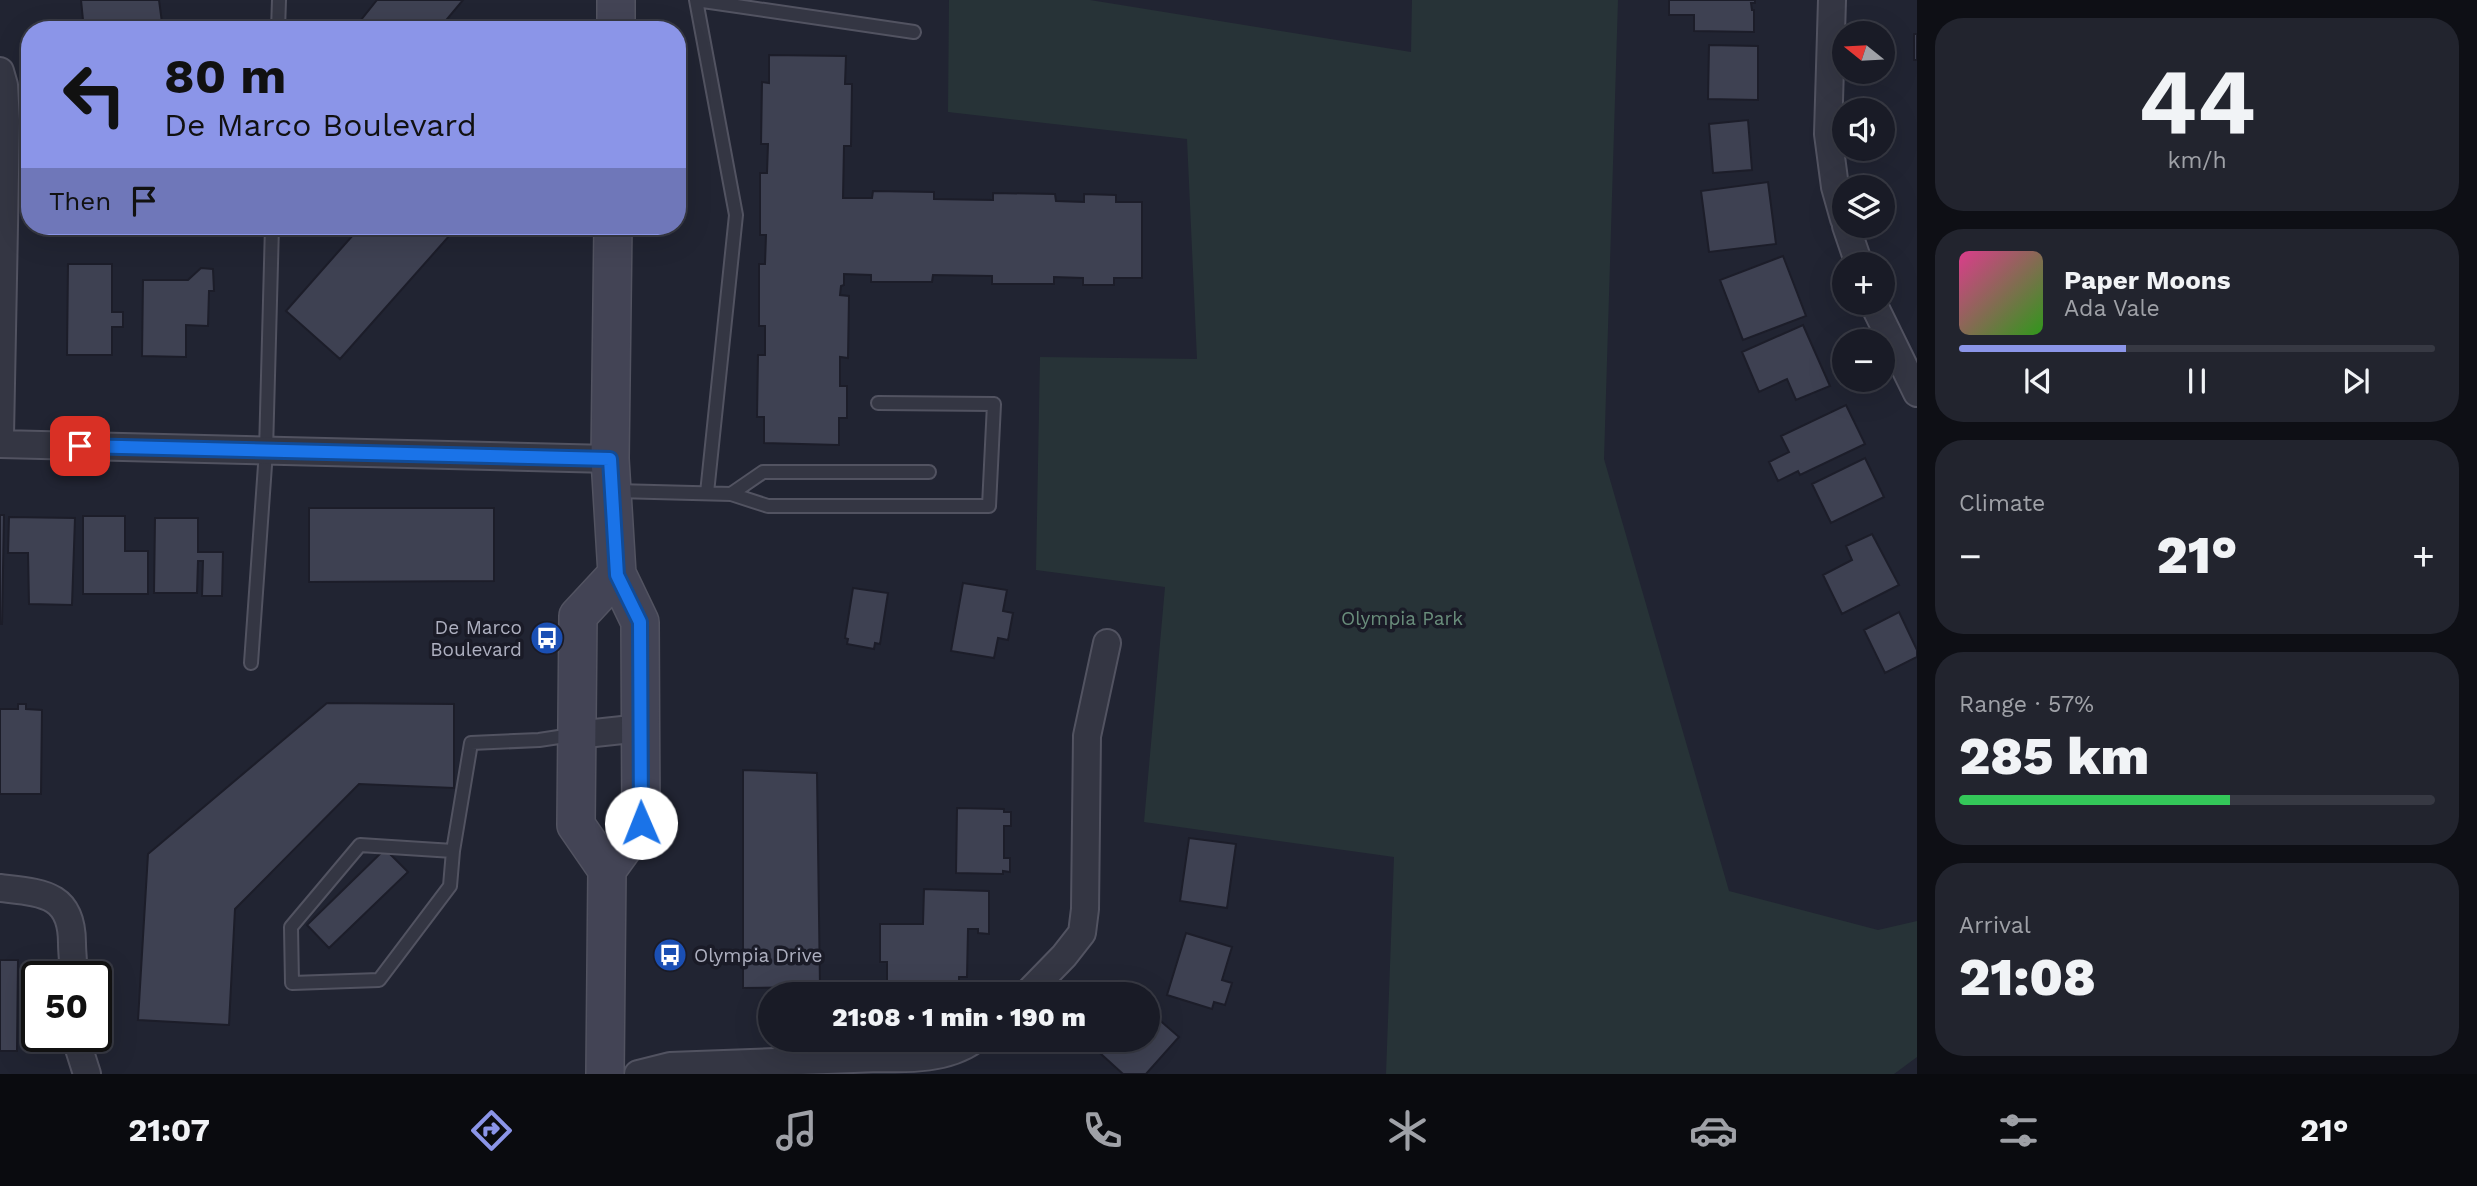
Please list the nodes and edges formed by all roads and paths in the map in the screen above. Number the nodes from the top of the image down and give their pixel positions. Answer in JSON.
{"nodes":[{"id":1,"x":279,"y":0,"type":"edge"},
{"id":2,"x":616,"y":0,"type":"edge"},
{"id":3,"x":696,"y":0,"type":"edge"},
{"id":4,"x":1832,"y":0,"type":"edge"},
{"id":5,"x":278,"y":21,"type":"edge"},
{"id":6,"x":616,"y":21,"type":"edge"},
{"id":7,"x":914,"y":32,"type":"dead end"},
{"id":8,"x":0,"y":71,"type":"edge"},
{"id":9,"x":1833,"y":175,"type":"edge"},
{"id":10,"x":272,"y":235,"type":"edge"},
{"id":11,"x":613,"y":235,"type":"edge"},
{"id":12,"x":1879,"y":315,"type":"edge"},
{"id":13,"x":1917,"y":393,"type":"edge"},
{"id":14,"x":878,"y":403,"type":"dead end"},
{"id":15,"x":0,"y":436,"type":"edge"},
{"id":16,"x":0,"y":444,"type":"edge"},
{"id":17,"x":266,"y":451,"type":"junction"},
{"id":18,"x":929,"y":472,"type":"dead end"},
{"id":19,"x":611,"y":475,"type":"junction"},
{"id":20,"x":707,"y":493,"type":"junction"},
{"id":21,"x":731,"y":494,"type":"junction"},
{"id":22,"x":617,"y":575,"type":"junction"},
{"id":23,"x":1107,"y":643,"type":"dead end"},
{"id":24,"x":251,"y":663,"type":"dead end"},
{"id":25,"x":641,"y":728,"type":"junction"},
{"id":26,"x":576,"y":735,"type":"junction"},
{"id":27,"x":453,"y":851,"type":"junction"},
{"id":28,"x":607,"y":870,"type":"junction"},
{"id":29,"x":0,"y":888,"type":"edge"},
{"id":30,"x":73,"y":961,"type":"edge"},
{"id":31,"x":1039,"y":982,"type":"edge"},
{"id":32,"x":80,"y":1052,"type":"edge"},
{"id":33,"x":953,"y":1052,"type":"edge"},
{"id":34,"x":756,"y":1068,"type":"edge"},
{"id":35,"x":87,"y":1074,"type":"edge"},
{"id":36,"x":605,"y":1074,"type":"edge"},
{"id":37,"x":638,"y":1074,"type":"edge"}],
"edges":[{"from":1,"to":5,"type":"lane"},
{"from":2,"to":6,"type":"main road"},
{"from":3,"to":7,"type":"lane"},
{"from":3,"to":20,"type":"lane"},
{"from":4,"to":9,"type":"street"},
{"from":8,"to":15,"type":"street"},
{"from":10,"to":17,"type":"lane"},
{"from":11,"to":19,"type":"main road"},
{"from":12,"to":13,"type":"street"},
{"from":14,"to":21,"type":"lane"},
{"from":16,"to":17,"type":"street"},
{"from":17,"to":19,"type":"street"},
{"from":17,"to":24,"type":"lane"},
{"from":18,"to":21,"type":"lane"},
{"from":19,"to":20,"type":"lane"},
{"from":19,"to":22,"type":"main road"},
{"from":20,"to":21,"type":"lane"},
{"from":22,"to":25,"type":"main road"},
{"from":22,"to":26,"type":"main road"},
{"from":23,"to":31,"type":"street"},
{"from":25,"to":26,"type":"street"},
{"from":25,"to":28,"type":"main road"},
{"from":26,"to":27,"type":"lane"},
{"from":26,"to":28,"type":"main road"},
{"from":27,"to":27,"type":"lane"},
{"from":28,"to":36,"type":"main road"},
{"from":29,"to":30,"type":"street"},
{"from":32,"to":35,"type":"street"},
{"from":33,"to":34,"type":"street"},
{"from":34,"to":37,"type":"street"}]}
